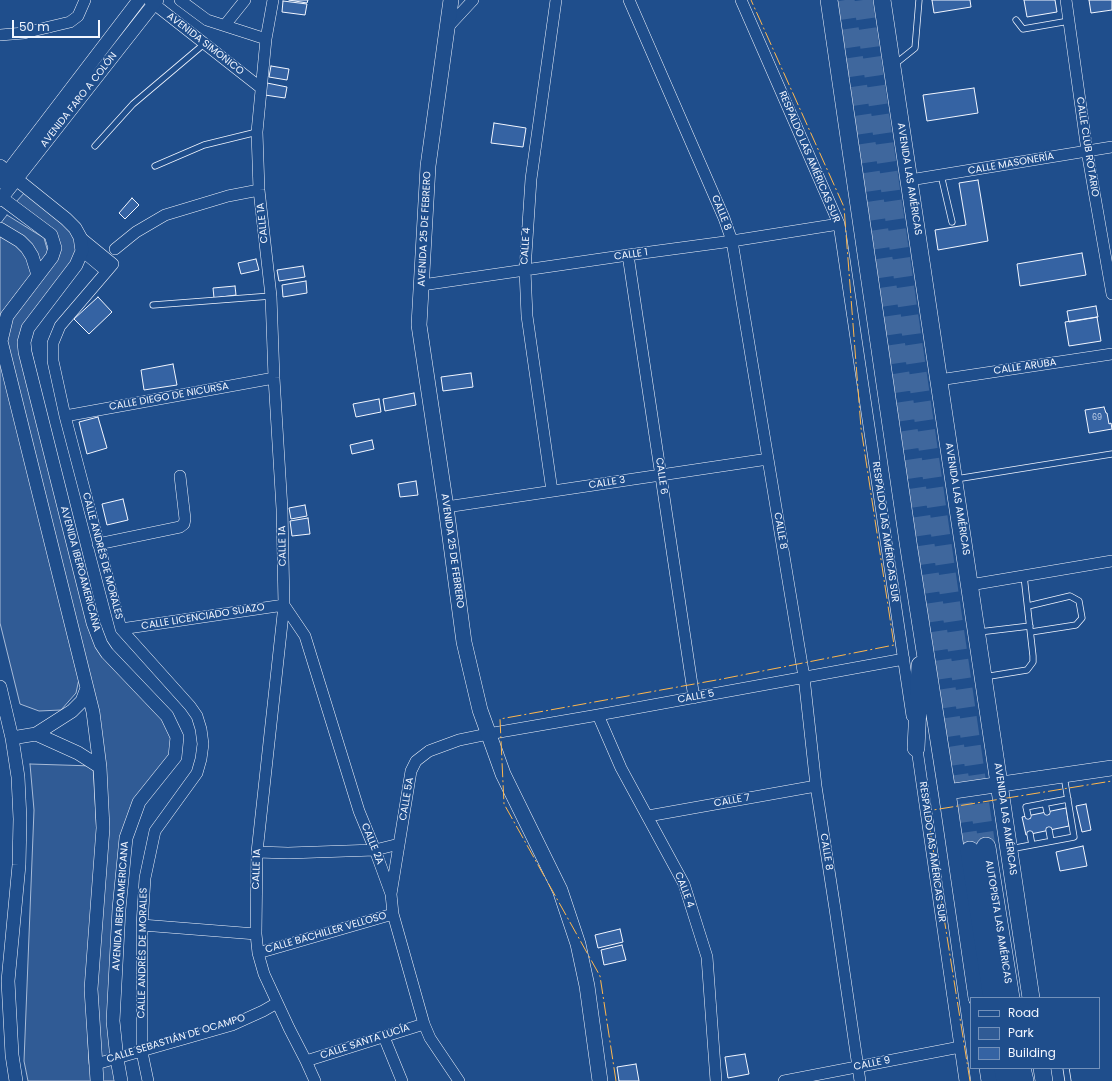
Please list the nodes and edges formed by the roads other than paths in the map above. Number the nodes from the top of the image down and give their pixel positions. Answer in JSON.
{"nodes":[{"id":1,"x":85,"y":0,"type":"edge"},
{"id":2,"x":140,"y":0,"type":"edge"},
{"id":3,"x":180,"y":0,"type":"edge"},
{"id":4,"x":245,"y":0,"type":"edge"},
{"id":5,"x":273,"y":0,"type":"edge"},
{"id":6,"x":451,"y":0,"type":"edge"},
{"id":7,"x":473,"y":0,"type":"edge"},
{"id":8,"x":556,"y":0,"type":"edge"},
{"id":9,"x":629,"y":0,"type":"edge"},
{"id":10,"x":741,"y":0,"type":"edge"},
{"id":11,"x":829,"y":0,"type":"edge"},
{"id":12,"x":882,"y":0,"type":"edge"},
{"id":13,"x":919,"y":0,"type":"edge"},
{"id":14,"x":1066,"y":0,"type":"edge"},
{"id":15,"x":153,"y":1,"type":"edge"},
{"id":16,"x":1016,"y":20,"type":"dead end"},
{"id":17,"x":1069,"y":20,"type":"junction"},
{"id":18,"x":225,"y":25,"type":"junction"},
{"id":19,"x":448,"y":26,"type":"junction"},
{"id":20,"x":0,"y":35,"type":"edge"},
{"id":21,"x":266,"y":39,"type":"junction"},
{"id":22,"x":204,"y":44,"type":"junction"},
{"id":23,"x":892,"y":66,"type":"junction"},
{"id":24,"x":260,"y":88,"type":"junction"},
{"id":25,"x":257,"y":132,"type":"junction"},
{"id":26,"x":95,"y":146,"type":"dead end"},
{"id":27,"x":1112,"y":147,"type":"edge"},
{"id":28,"x":1087,"y":150,"type":"junction"},
{"id":29,"x":155,"y":166,"type":"dead end"},
{"id":30,"x":6,"y":175,"type":"edge"},
{"id":31,"x":941,"y":175,"type":"junction"},
{"id":32,"x":910,"y":180,"type":"junction"},
{"id":33,"x":259,"y":190,"type":"junction"},
{"id":34,"x":0,"y":199,"type":"edge"},
{"id":35,"x":952,"y":222,"type":"dead end"},
{"id":36,"x":839,"y":224,"type":"junction"},
{"id":37,"x":0,"y":229,"type":"edge"},
{"id":38,"x":80,"y":237,"type":"junction"},
{"id":39,"x":732,"y":241,"type":"junction"},
{"id":40,"x":116,"y":249,"type":"dead end"},
{"id":41,"x":82,"y":251,"type":"junction"},
{"id":42,"x":628,"y":255,"type":"junction"},
{"id":43,"x":109,"y":268,"type":"junction"},
{"id":44,"x":524,"y":270,"type":"junction"},
{"id":45,"x":38,"y":275,"type":"junction"},
{"id":46,"x":422,"y":285,"type":"junction"},
{"id":47,"x":1112,"y":294,"type":"edge"},
{"id":48,"x":271,"y":296,"type":"junction"},
{"id":49,"x":154,"y":305,"type":"dead end"},
{"id":50,"x":1112,"y":354,"type":"edge"},
{"id":51,"x":274,"y":378,"type":"junction"},
{"id":52,"x":938,"y":380,"type":"junction"},
{"id":53,"x":65,"y":416,"type":"junction"},
{"id":54,"x":1112,"y":454,"type":"edge"},
{"id":55,"x":768,"y":459,"type":"junction"},
{"id":56,"x":660,"y":475,"type":"junction"},
{"id":57,"x":180,"y":476,"type":"dead end"},
{"id":58,"x":954,"y":480,"type":"junction"},
{"id":59,"x":552,"y":492,"type":"junction"},
{"id":60,"x":446,"y":507,"type":"junction"},
{"id":61,"x":98,"y":544,"type":"junction"},
{"id":62,"x":909,"y":549,"type":"junction"},
{"id":63,"x":1112,"y":561,"type":"edge"},
{"id":64,"x":1024,"y":576,"type":"junction"},
{"id":65,"x":970,"y":585,"type":"junction"},
{"id":66,"x":284,"y":605,"type":"junction"},
{"id":67,"x":1028,"y":606,"type":"junction"},
{"id":68,"x":1030,"y":629,"type":"junction"},
{"id":69,"x":121,"y":630,"type":"junction"},
{"id":70,"x":977,"y":632,"type":"junction"},
{"id":71,"x":904,"y":659,"type":"junction"},
{"id":72,"x":804,"y":677,"type":"junction"},
{"id":73,"x":984,"y":677,"type":"junction"},
{"id":74,"x":0,"y":687,"type":"edge"},
{"id":75,"x":87,"y":688,"type":"junction"},
{"id":76,"x":694,"y":698,"type":"junction"},
{"id":77,"x":598,"y":715,"type":"junction"},
{"id":78,"x":36,"y":734,"type":"junction"},
{"id":79,"x":488,"y":734,"type":"junction"},
{"id":80,"x":12,"y":738,"type":"junction"},
{"id":81,"x":916,"y":748,"type":"junction"},
{"id":82,"x":100,"y":768,"type":"junction"},
{"id":83,"x":1112,"y":768,"type":"edge"},
{"id":84,"x":1064,"y":775,"type":"junction"},
{"id":85,"x":999,"y":785,"type":"junction"},
{"id":86,"x":816,"y":786,"type":"junction"},
{"id":87,"x":947,"y":792,"type":"junction"},
{"id":88,"x":1068,"y":800,"type":"junction"},
{"id":89,"x":1046,"y":804,"type":"junction"},
{"id":90,"x":1047,"y":812,"type":"dead end"},
{"id":91,"x":648,"y":816,"type":"junction"},
{"id":92,"x":1028,"y":816,"type":"dead end"},
{"id":93,"x":1049,"y":830,"type":"dead end"},
{"id":94,"x":1030,"y":834,"type":"dead end"},
{"id":95,"x":1051,"y":841,"type":"junction"},
{"id":96,"x":399,"y":844,"type":"junction"},
{"id":97,"x":1032,"y":845,"type":"junction"},
{"id":98,"x":1009,"y":849,"type":"junction"},
{"id":99,"x":375,"y":850,"type":"junction"},
{"id":100,"x":257,"y":852,"type":"junction"},
{"id":101,"x":391,"y":894,"type":"junction"},
{"id":102,"x":394,"y":914,"type":"junction"},
{"id":103,"x":142,"y":925,"type":"junction"},
{"id":104,"x":256,"y":934,"type":"junction"},
{"id":105,"x":258,"y":953,"type":"junction"},
{"id":106,"x":4,"y":981,"type":"edge"},
{"id":107,"x":977,"y":997,"type":"edge"},
{"id":108,"x":993,"y":997,"type":"edge"},
{"id":109,"x":1010,"y":997,"type":"edge"},
{"id":110,"x":1031,"y":997,"type":"edge"},
{"id":111,"x":277,"y":1003,"type":"junction"},
{"id":112,"x":424,"y":1024,"type":"junction"},
{"id":113,"x":384,"y":1037,"type":"junction"},
{"id":114,"x":960,"y":1047,"type":"junction"},
{"id":115,"x":142,"y":1052,"type":"junction"},
{"id":116,"x":117,"y":1059,"type":"junction"},
{"id":117,"x":306,"y":1061,"type":"junction"},
{"id":118,"x":96,"y":1064,"type":"junction"},
{"id":119,"x":858,"y":1066,"type":"junction"},
{"id":120,"x":988,"y":1069,"type":"edge"},
{"id":121,"x":1004,"y":1069,"type":"edge"},
{"id":122,"x":1021,"y":1069,"type":"edge"},
{"id":123,"x":1042,"y":1069,"type":"edge"},
{"id":124,"x":1066,"y":1069,"type":"edge"},
{"id":125,"x":16,"y":1081,"type":"edge"},
{"id":126,"x":98,"y":1081,"type":"edge"},
{"id":127,"x":121,"y":1081,"type":"edge"},
{"id":128,"x":148,"y":1081,"type":"edge"},
{"id":129,"x":315,"y":1081,"type":"edge"},
{"id":130,"x":402,"y":1081,"type":"edge"},
{"id":131,"x":459,"y":1081,"type":"edge"},
{"id":132,"x":600,"y":1081,"type":"edge"},
{"id":133,"x":716,"y":1081,"type":"edge"},
{"id":134,"x":784,"y":1081,"type":"edge"},
{"id":135,"x":860,"y":1081,"type":"edge"},
{"id":136,"x":965,"y":1081,"type":"edge"},
{"id":137,"x":990,"y":1081,"type":"edge"},
{"id":138,"x":1006,"y":1081,"type":"edge"},
{"id":139,"x":1024,"y":1081,"type":"edge"},
{"id":140,"x":1044,"y":1081,"type":"edge"},
{"id":141,"x":1068,"y":1081,"type":"edge"}],
"edges":[{"from":1,"to":20,"type":"street"},
{"from":2,"to":30,"type":"street","name":"AVENIDA FARO A COLÓN"},
{"from":3,"to":18,"type":"street","name":"AVENIDA SIMONICO"},
{"from":4,"to":18,"type":"street"},
{"from":5,"to":21,"type":"street","name":"CALLE 1A"},
{"from":6,"to":19,"type":"main road","name":"AVENIDA 25 DE FEBRERO"},
{"from":7,"to":19,"type":"street"},
{"from":8,"to":44,"type":"street","name":"CALLE 4"},
{"from":9,"to":39,"type":"street","name":"CALLE 8"},
{"from":10,"to":36,"type":"street","name":"RESPALDO LAS AMÉRICAS SUR"},
{"from":11,"to":62,"type":"main road"},
{"from":12,"to":23,"type":"main road","name":"AVENIDA LAS AMÉRICAS"},
{"from":13,"to":23,"type":"lane"},
{"from":14,"to":17,"type":"street","name":"CALLE CLUB ROTARIO"},
{"from":15,"to":22,"type":"street","name":"AVENIDA SIMONICO"},
{"from":15,"to":30,"type":"street","name":"AVENIDA FARO A COLÓN"},
{"from":16,"to":17,"type":"lane"},
{"from":17,"to":28,"type":"street","name":"CALLE CLUB ROTARIO"},
{"from":18,"to":21,"type":"street","name":"AVENIDA SIMONICO"},
{"from":19,"to":46,"type":"main road","name":"AVENIDA 25 DE FEBRERO"},
{"from":21,"to":24,"type":"street","name":"CALLE 1A"},
{"from":22,"to":24,"type":"street","name":"AVENIDA SIMONICO"},
{"from":22,"to":26,"type":"lane"},
{"from":23,"to":32,"type":"main road","name":"AVENIDA LAS AMÉRICAS"},
{"from":24,"to":25,"type":"street","name":"CALLE 1A"},
{"from":25,"to":29,"type":"lane"},
{"from":25,"to":33,"type":"street","name":"CALLE 1A"},
{"from":27,"to":28,"type":"street","name":"CALLE MASONERÍA"},
{"from":28,"to":31,"type":"street","name":"CALLE MASONERÍA"},
{"from":28,"to":47,"type":"street","name":"CALLE CLUB ROTARIO"},
{"from":30,"to":34,"type":"street","name":"AVENIDA FARO A COLÓN"},
{"from":30,"to":38,"type":"street"},
{"from":31,"to":32,"type":"street","name":"CALLE MASONERÍA"},
{"from":31,"to":35,"type":"lane"},
{"from":32,"to":52,"type":"main road","name":"AVENIDA LAS AMÉRICAS"},
{"from":33,"to":40,"type":"street"},
{"from":33,"to":48,"type":"street","name":"CALLE 1A"},
{"from":34,"to":45,"type":"street","name":"AVENIDA IBEROAMERICANA"},
{"from":36,"to":39,"type":"street","name":"CALLE 1"},
{"from":36,"to":71,"type":"street","name":"RESPALDO LAS AMÉRICAS SUR"},
{"from":37,"to":45,"type":"street"},
{"from":38,"to":41,"type":"street"},
{"from":38,"to":43,"type":"street"},
{"from":39,"to":42,"type":"street","name":"CALLE 1"},
{"from":39,"to":55,"type":"street","name":"CALLE 8"},
{"from":41,"to":43,"type":"street"},
{"from":41,"to":116,"type":"street","name":"AVENIDA IBEROAMERICANA"},
{"from":42,"to":44,"type":"street","name":"CALLE 1"},
{"from":42,"to":56,"type":"street","name":"CALLE 6"},
{"from":43,"to":53,"type":"street","name":"CALLE ANDRÉS DE MORALES"},
{"from":44,"to":46,"type":"street","name":"CALLE 1"},
{"from":44,"to":59,"type":"street","name":"CALLE 4"},
{"from":45,"to":75,"type":"street","name":"AVENIDA IBEROAMERICANA"},
{"from":46,"to":60,"type":"main road","name":"AVENIDA 25 DE FEBRERO"},
{"from":48,"to":49,"type":"lane"},
{"from":48,"to":51,"type":"street","name":"CALLE 1A"},
{"from":50,"to":52,"type":"street","name":"CALLE ARUBA"},
{"from":51,"to":53,"type":"street","name":"CALLE DIEGO DE NICURSA"},
{"from":51,"to":66,"type":"street","name":"CALLE 1A"},
{"from":52,"to":58,"type":"main road","name":"AVENIDA LAS AMÉRICAS"},
{"from":53,"to":61,"type":"street","name":"CALLE ANDRÉS DE MORALES"},
{"from":54,"to":58,"type":"lane"},
{"from":55,"to":56,"type":"street","name":"CALLE 3"},
{"from":55,"to":72,"type":"street","name":"CALLE 8"},
{"from":56,"to":59,"type":"street","name":"CALLE 3"},
{"from":56,"to":76,"type":"street","name":"CALLE 6"},
{"from":57,"to":61,"type":"street"},
{"from":58,"to":65,"type":"main road","name":"AVENIDA LAS AMÉRICAS"},
{"from":59,"to":60,"type":"street","name":"CALLE 3"},
{"from":60,"to":79,"type":"main road","name":"AVENIDA 25 DE FEBRERO"},
{"from":61,"to":69,"type":"street","name":"CALLE ANDRÉS DE MORALES"},
{"from":62,"to":81,"type":"main road"},
{"from":62,"to":87,"type":"main road"},
{"from":63,"to":64,"type":"street"},
{"from":64,"to":65,"type":"street"},
{"from":64,"to":67,"type":"lane"},
{"from":65,"to":70,"type":"main road","name":"AVENIDA LAS AMÉRICAS"},
{"from":66,"to":69,"type":"street","name":"CALLE LICENCIADO SUAZO"},
{"from":66,"to":99,"type":"street","name":"CALLE 2A"},
{"from":66,"to":100,"type":"street","name":"CALLE 1A"},
{"from":67,"to":68,"type":"lane"},
{"from":67,"to":68,"type":"lane"},
{"from":68,"to":70,"type":"lane"},
{"from":68,"to":73,"type":"lane"},
{"from":69,"to":103,"type":"street","name":"CALLE ANDRÉS DE MORALES"},
{"from":70,"to":73,"type":"main road","name":"AVENIDA LAS AMÉRICAS"},
{"from":71,"to":72,"type":"street","name":"CALLE 5"},
{"from":71,"to":81,"type":"street","name":"RESPALDO LAS AMÉRICAS SUR"},
{"from":72,"to":76,"type":"street","name":"CALLE 5"},
{"from":72,"to":86,"type":"street","name":"CALLE 8"},
{"from":73,"to":85,"type":"main road","name":"AVENIDA LAS AMÉRICAS"},
{"from":74,"to":80,"type":"street"},
{"from":75,"to":78,"type":"street"},
{"from":75,"to":82,"type":"street","name":"AVENIDA IBEROAMERICANA"},
{"from":76,"to":77,"type":"street","name":"CALLE 5"},
{"from":77,"to":79,"type":"street","name":"CALLE 5"},
{"from":77,"to":91,"type":"street","name":"CALLE 4"},
{"from":78,"to":80,"type":"street"},
{"from":78,"to":82,"type":"street"},
{"from":79,"to":96,"type":"street","name":"CALLE 5A"},
{"from":79,"to":132,"type":"main road","name":"AVENIDA 25 DE FEBRERO"},
{"from":80,"to":106,"type":"street"},
{"from":81,"to":114,"type":"street","name":"RESPALDO LAS AMÉRICAS SUR"},
{"from":82,"to":118,"type":"street","name":"AVENIDA IBEROAMERICANA"},
{"from":83,"to":84,"type":"main road"},
{"from":84,"to":85,"type":"main road"},
{"from":84,"to":88,"type":"lane"},
{"from":85,"to":87,"type":"main road"},
{"from":85,"to":98,"type":"main road","name":"AVENIDA LAS AMÉRICAS"},
{"from":86,"to":91,"type":"street","name":"CALLE 7"},
{"from":86,"to":119,"type":"street","name":"CALLE 8"},
{"from":87,"to":107,"type":"main road"},
{"from":88,"to":89,"type":"lane"},
{"from":88,"to":95,"type":"lane"},
{"from":89,"to":90,"type":"lane"},
{"from":89,"to":92,"type":"lane"},
{"from":91,"to":133,"type":"street","name":"CALLE 4"},
{"from":93,"to":95,"type":"lane"},
{"from":94,"to":97,"type":"lane"},
{"from":95,"to":97,"type":"lane"},
{"from":96,"to":99,"type":"street"},
{"from":96,"to":101,"type":"street","name":"CALLE 5A"},
{"from":97,"to":98,"type":"lane"},
{"from":98,"to":110,"type":"main road","name":"AVENIDA LAS AMÉRICAS"},
{"from":99,"to":100,"type":"street"},
{"from":99,"to":101,"type":"street","name":"CALLE 2A"},
{"from":100,"to":104,"type":"street","name":"CALLE 1A"},
{"from":101,"to":102,"type":"street","name":"CALLE 2A"},
{"from":102,"to":105,"type":"street","name":"CALLE BACHILLER VELLOSO"},
{"from":102,"to":112,"type":"street","name":"CALLE 2A"},
{"from":103,"to":104,"type":"street","name":"CALLE BACHILLER VELLOSO"},
{"from":103,"to":115,"type":"street","name":"CALLE ANDRÉS DE MORALES"},
{"from":104,"to":105,"type":"street","name":"CALLE 1A"},
{"from":105,"to":111,"type":"street","name":"CALLE 1A"},
{"from":106,"to":125,"type":"street"},
{"from":108,"to":109,"type":"highway","name":"AUTOPISTA LAS AMÉRICAS"},
{"from":111,"to":115,"type":"street","name":"CALLE SEBASTIÁN DE OCAMPO"},
{"from":111,"to":117,"type":"street","name":"CALLE 1A"},
{"from":112,"to":113,"type":"street","name":"CALLE SANTA LUCÍA"},
{"from":112,"to":131,"type":"street","name":"CALLE 2A"},
{"from":113,"to":117,"type":"street","name":"CALLE SANTA LUCÍA"},
{"from":113,"to":130,"type":"street"},
{"from":114,"to":119,"type":"street","name":"CALLE 9"},
{"from":114,"to":136,"type":"street","name":"RESPALDO LAS AMÉRICAS SUR"},
{"from":115,"to":116,"type":"street","name":"CALLE SEBASTIÁN DE OCAMPO"},
{"from":115,"to":128,"type":"street","name":"CALLE ANDRÉS DE MORALES"},
{"from":116,"to":118,"type":"street","name":"CALLE SEBASTIÁN DE OCAMPO"},
{"from":116,"to":127,"type":"street","name":"AVENIDA IBEROAMERICANA"},
{"from":117,"to":129,"type":"street","name":"CALLE 1A"},
{"from":118,"to":126,"type":"street","name":"AVENIDA IBEROAMERICANA"},
{"from":119,"to":134,"type":"street","name":"CALLE 9"},
{"from":119,"to":135,"type":"street","name":"CALLE 8"},
{"from":120,"to":137,"type":"main road"},
{"from":121,"to":138,"type":"highway"},
{"from":122,"to":139,"type":"highway"},
{"from":123,"to":140,"type":"main road"},
{"from":124,"to":141,"type":"lane"}]}
